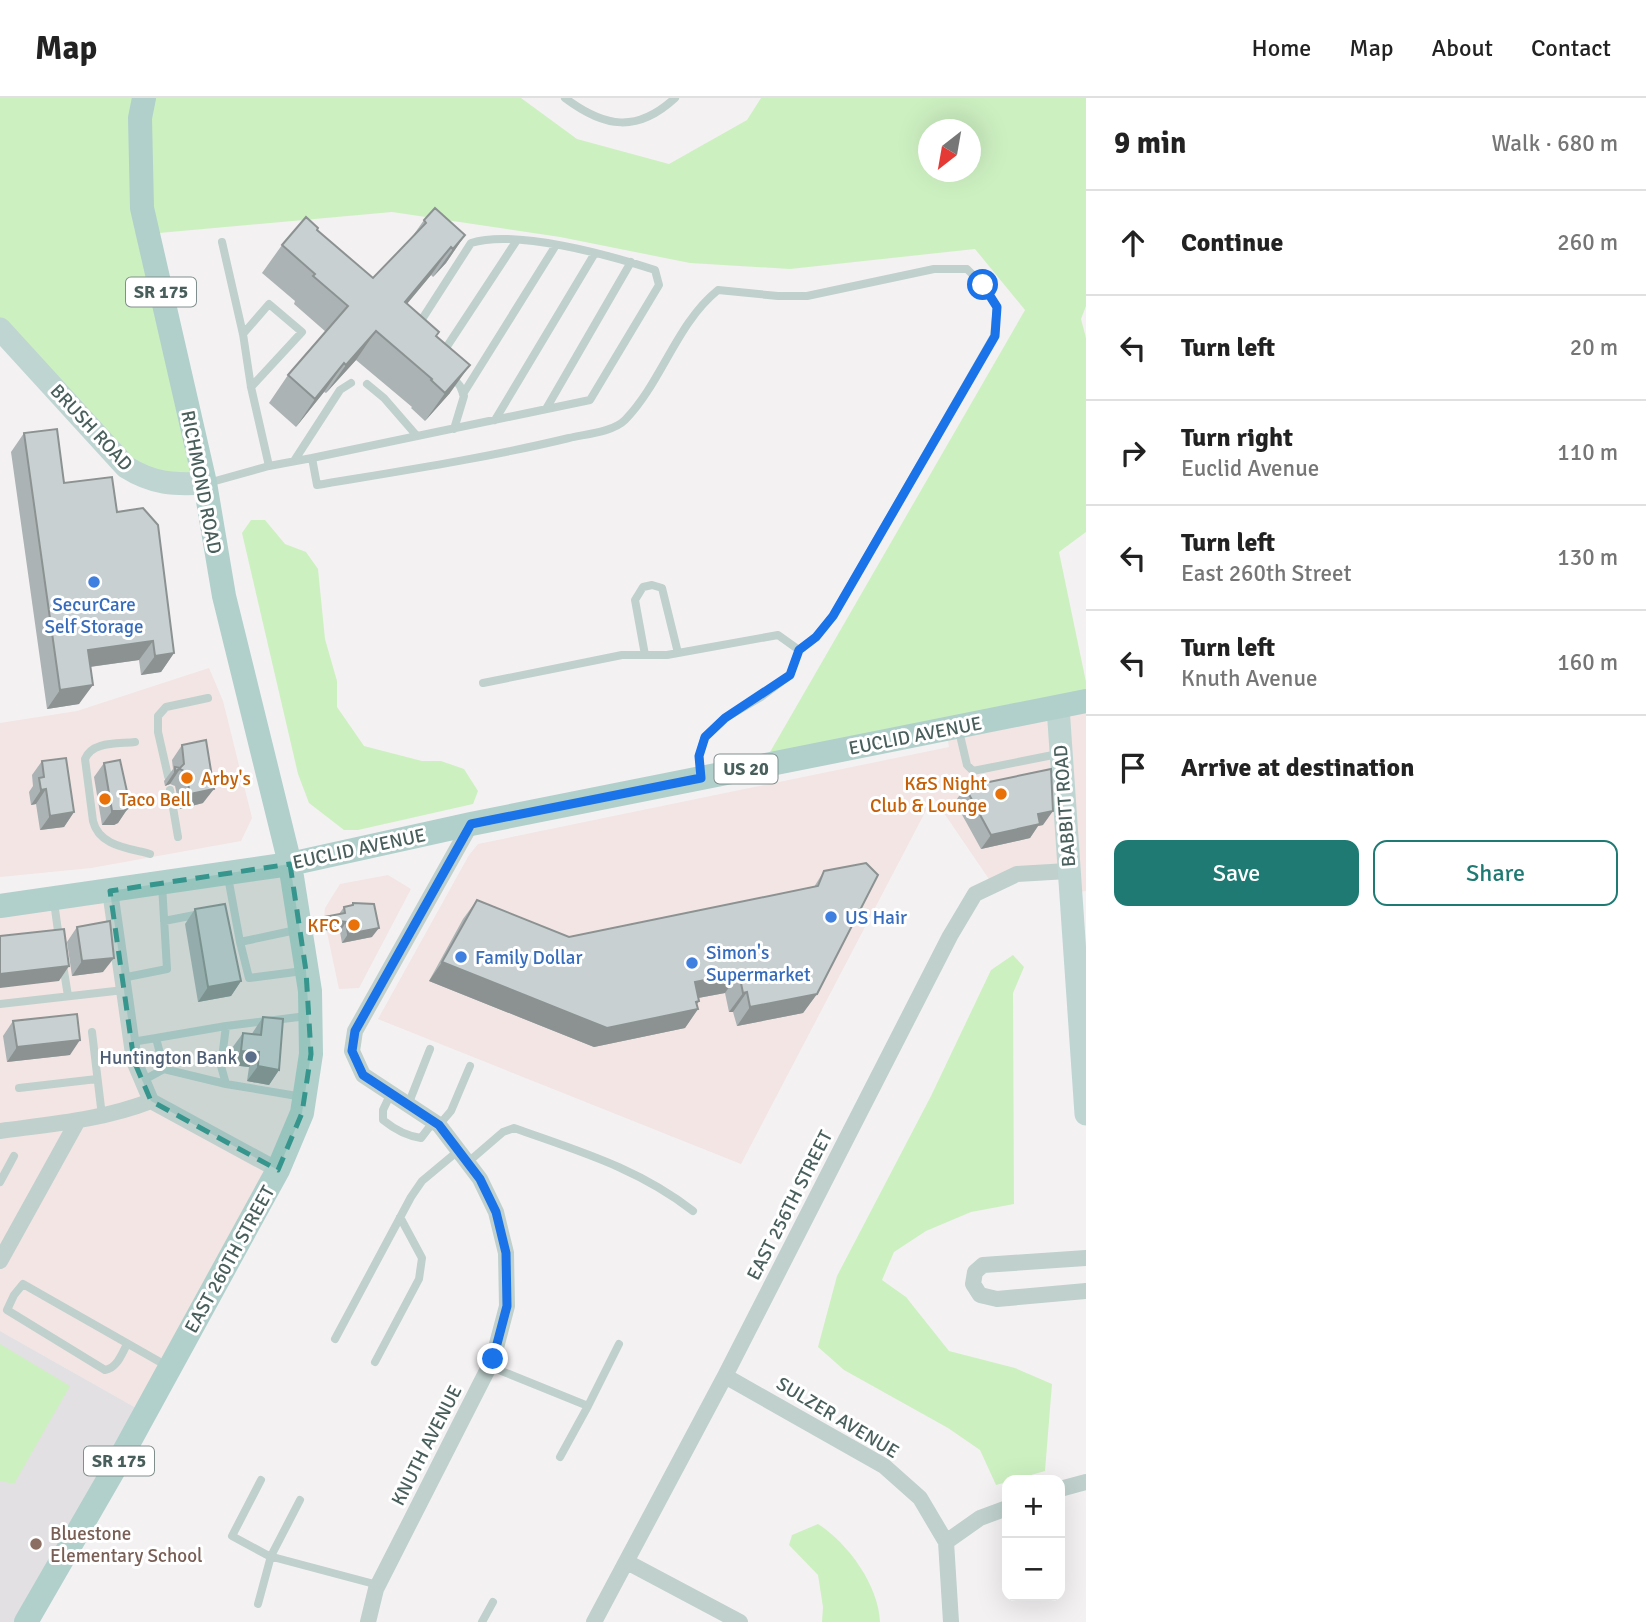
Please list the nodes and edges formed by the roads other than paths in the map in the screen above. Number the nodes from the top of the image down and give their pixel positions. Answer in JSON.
{"nodes":[{"id":1,"x":144,"y":98,"type":"edge"},
{"id":2,"x":565,"y":98,"type":"edge"},
{"id":3,"x":675,"y":98,"type":"edge"},
{"id":4,"x":517,"y":240,"type":"junction"},
{"id":5,"x":222,"y":242,"type":"dead end"},
{"id":6,"x":556,"y":245,"type":"junction"},
{"id":7,"x":595,"y":253,"type":"junction"},
{"id":8,"x":631,"y":262,"type":"junction"},
{"id":9,"x":0,"y":329,"type":"edge"},
{"id":10,"x":414,"y":332,"type":"edge"},
{"id":11,"x":243,"y":334,"type":"junction"},
{"id":12,"x":437,"y":363,"type":"edge"},
{"id":13,"x":445,"y":369,"type":"edge"},
{"id":14,"x":351,"y":383,"type":"edge"},
{"id":15,"x":367,"y":384,"type":"dead end"},
{"id":16,"x":251,"y":387,"type":"junction"},
{"id":17,"x":463,"y":394,"type":"junction"},
{"id":18,"x":546,"y":409,"type":"junction"},
{"id":19,"x":495,"y":420,"type":"junction"},
{"id":20,"x":454,"y":429,"type":"junction"},
{"id":21,"x":417,"y":436,"type":"junction"},
{"id":22,"x":312,"y":458,"type":"junction"},
{"id":23,"x":294,"y":461,"type":"junction"},
{"id":24,"x":269,"y":466,"type":"junction"},
{"id":25,"x":205,"y":483,"type":"junction"},
{"id":26,"x":799,"y":650,"type":"junction"},
{"id":27,"x":678,"y":653,"type":"junction"},
{"id":28,"x":645,"y":655,"type":"junction"},
{"id":29,"x":484,"y":683,"type":"dead end"},
{"id":30,"x":208,"y":698,"type":"dead end"},
{"id":31,"x":1086,"y":701,"type":"edge"},
{"id":32,"x":1058,"y":707,"type":"junction"},
{"id":33,"x":958,"y":727,"type":"junction"},
{"id":34,"x":135,"y":742,"type":"dead end"},
{"id":35,"x":1061,"y":753,"type":"junction"},
{"id":36,"x":168,"y":776,"type":"dead end"},
{"id":37,"x":701,"y":778,"type":"junction"},
{"id":38,"x":170,"y":790,"type":"dead end"},
{"id":39,"x":471,"y":824,"type":"junction"},
{"id":40,"x":178,"y":837,"type":"dead end"},
{"id":41,"x":150,"y":854,"type":"dead end"},
{"id":42,"x":290,"y":864,"type":"junction"},
{"id":43,"x":1071,"y":865,"type":"junction"},
{"id":44,"x":227,"y":873,"type":"junction"},
{"id":45,"x":162,"y":883,"type":"junction"},
{"id":46,"x":110,"y":891,"type":"junction"},
{"id":47,"x":54,"y":899,"type":"junction"},
{"id":48,"x":0,"y":906,"type":"edge"},
{"id":49,"x":233,"y":908,"type":"junction"},
{"id":50,"x":222,"y":910,"type":"edge"},
{"id":51,"x":211,"y":912,"type":"edge"},
{"id":52,"x":164,"y":921,"type":"junction"},
{"id":53,"x":299,"y":929,"type":"junction"},
{"id":54,"x":240,"y":942,"type":"junction"},
{"id":55,"x":60,"y":943,"type":"edge"},
{"id":56,"x":62,"y":956,"type":"edge"},
{"id":57,"x":306,"y":971,"type":"junction"},
{"id":58,"x":123,"y":984,"type":"junction"},
{"id":59,"x":68,"y":996,"type":"junction"},
{"id":60,"x":0,"y":1004,"type":"edge"},
{"id":61,"x":310,"y":1016,"type":"junction"},
{"id":62,"x":226,"y":1026,"type":"junction"},
{"id":63,"x":92,"y":1032,"type":"dead end"},
{"id":64,"x":156,"y":1038,"type":"junction"},
{"id":65,"x":131,"y":1042,"type":"junction"},
{"id":66,"x":430,"y":1049,"type":"dead end"},
{"id":67,"x":470,"y":1066,"type":"dead end"},
{"id":68,"x":163,"y":1069,"type":"junction"},
{"id":69,"x":97,"y":1079,"type":"junction"},
{"id":70,"x":141,"y":1081,"type":"junction"},
{"id":71,"x":226,"y":1084,"type":"junction"},
{"id":72,"x":19,"y":1088,"type":"dead end"},
{"id":73,"x":390,"y":1093,"type":"junction"},
{"id":74,"x":304,"y":1097,"type":"junction"},
{"id":75,"x":151,"y":1101,"type":"junction"},
{"id":76,"x":408,"y":1105,"type":"junction"},
{"id":77,"x":1086,"y":1114,"type":"edge"},
{"id":78,"x":102,"y":1116,"type":"junction"},
{"id":79,"x":77,"y":1122,"type":"junction"},
{"id":80,"x":436,"y":1123,"type":"junction"},
{"id":81,"x":0,"y":1131,"type":"edge"},
{"id":82,"x":14,"y":1156,"type":"dead end"},
{"id":83,"x":463,"y":1157,"type":"junction"},
{"id":84,"x":278,"y":1171,"type":"junction"},
{"id":85,"x":0,"y":1182,"type":"edge"},
{"id":86,"x":693,"y":1211,"type":"dead end"},
{"id":87,"x":400,"y":1217,"type":"junction"},
{"id":88,"x":1086,"y":1258,"type":"edge"},
{"id":89,"x":0,"y":1261,"type":"edge"},
{"id":90,"x":1086,"y":1291,"type":"edge"},
{"id":91,"x":3,"y":1308,"type":"edge"},
{"id":92,"x":335,"y":1339,"type":"dead end"},
{"id":93,"x":127,"y":1344,"type":"junction"},
{"id":94,"x":619,"y":1344,"type":"dead end"},
{"id":95,"x":375,"y":1362,"type":"dead end"},
{"id":96,"x":489,"y":1366,"type":"junction"},
{"id":97,"x":170,"y":1368,"type":"junction"},
{"id":98,"x":725,"y":1376,"type":"junction"},
{"id":99,"x":588,"y":1406,"type":"junction"},
{"id":100,"x":560,"y":1457,"type":"dead end"},
{"id":101,"x":261,"y":1480,"type":"dead end"},
{"id":102,"x":1086,"y":1482,"type":"edge"},
{"id":103,"x":1065,"y":1488,"type":"edge"},
{"id":104,"x":300,"y":1500,"type":"dead end"},
{"id":105,"x":1002,"y":1510,"type":"edge"},
{"id":106,"x":946,"y":1542,"type":"junction"},
{"id":107,"x":271,"y":1556,"type":"junction"},
{"id":108,"x":626,"y":1562,"type":"junction"},
{"id":109,"x":379,"y":1585,"type":"junction"},
{"id":110,"x":493,"y":1602,"type":"dead end"},
{"id":111,"x":258,"y":1604,"type":"dead end"},
{"id":112,"x":26,"y":1622,"type":"edge"},
{"id":113,"x":368,"y":1622,"type":"edge"},
{"id":114,"x":482,"y":1622,"type":"edge"},
{"id":115,"x":594,"y":1622,"type":"edge"},
{"id":116,"x":740,"y":1622,"type":"edge"},
{"id":117,"x":951,"y":1622,"type":"edge"}],
"edges":[{"from":1,"to":25,"type":"main road","name":"RICHMOND ROAD","number":"SR 175"},
{"from":2,"to":3,"type":"lane"},
{"from":4,"to":6,"type":"lane"},
{"from":4,"to":10,"type":"lane"},
{"from":4,"to":12,"type":"lane"},
{"from":5,"to":11,"type":"lane"},
{"from":6,"to":7,"type":"lane"},
{"from":6,"to":17,"type":"lane"},
{"from":7,"to":8,"type":"lane"},
{"from":7,"to":19,"type":"lane"},
{"from":8,"to":18,"type":"lane"},
{"from":8,"to":18,"type":"lane"},
{"from":9,"to":25,"type":"main road","name":"BRUSH ROAD"},
{"from":11,"to":16,"type":"lane"},
{"from":11,"to":16,"type":"lane"},
{"from":13,"to":17,"type":"lane"},
{"from":14,"to":23,"type":"lane"},
{"from":15,"to":21,"type":"lane"},
{"from":16,"to":24,"type":"lane"},
{"from":17,"to":20,"type":"lane"},
{"from":18,"to":19,"type":"lane"},
{"from":19,"to":20,"type":"lane"},
{"from":20,"to":21,"type":"lane"},
{"from":21,"to":22,"type":"lane"},
{"from":22,"to":23,"type":"lane"},
{"from":22,"to":26,"type":"lane"},
{"from":23,"to":24,"type":"lane"},
{"from":24,"to":25,"type":"lane"},
{"from":25,"to":42,"type":"main road","name":"RICHMOND ROAD","number":"SR 175"},
{"from":26,"to":27,"type":"lane"},
{"from":26,"to":37,"type":"lane"},
{"from":27,"to":28,"type":"lane"},
{"from":27,"to":28,"type":"lane"},
{"from":28,"to":29,"type":"lane"},
{"from":30,"to":36,"type":"lane"},
{"from":31,"to":32,"type":"main road","name":"EUCLID AVENUE","number":"US 20"},
{"from":32,"to":33,"type":"main road","name":"EUCLID AVENUE","number":"US 20"},
{"from":32,"to":35,"type":"main road","name":"BABBITT ROAD"},
{"from":33,"to":35,"type":"lane"},
{"from":33,"to":37,"type":"main road","name":"EUCLID AVENUE","number":"US 20"},
{"from":34,"to":41,"type":"lane"},
{"from":35,"to":43,"type":"main road","name":"BABBITT ROAD"},
{"from":37,"to":39,"type":"main road","name":"EUCLID AVENUE","number":"US 20"},
{"from":38,"to":40,"type":"lane"},
{"from":39,"to":42,"type":"main road","name":"EUCLID AVENUE","number":"US 20"},
{"from":39,"to":73,"type":"street","name":"KNUTH AVENUE"},
{"from":42,"to":44,"type":"main road","name":"EUCLID AVENUE","number":"US 20"},
{"from":42,"to":53,"type":"main road","name":"EAST 260TH STREET","number":"SR 175"},
{"from":43,"to":77,"type":"main road","name":"BABBITT ROAD"},
{"from":43,"to":98,"type":"street","name":"EAST 256TH STREET"},
{"from":44,"to":45,"type":"main road","name":"EUCLID AVENUE","number":"US 20"},
{"from":44,"to":49,"type":"lane"},
{"from":45,"to":46,"type":"main road","name":"EUCLID AVENUE","number":"US 20"},
{"from":45,"to":52,"type":"lane"},
{"from":46,"to":47,"type":"main road","name":"EUCLID AVENUE","number":"US 20"},
{"from":46,"to":58,"type":"street"},
{"from":47,"to":48,"type":"main road","name":"EUCLID AVENUE","number":"US 20"},
{"from":47,"to":55,"type":"lane"},
{"from":49,"to":50,"type":"lane"},
{"from":49,"to":54,"type":"lane"},
{"from":51,"to":52,"type":"lane"},
{"from":52,"to":58,"type":"lane"},
{"from":53,"to":54,"type":"lane"},
{"from":53,"to":57,"type":"main road","name":"EAST 260TH STREET","number":"SR 175"},
{"from":54,"to":57,"type":"lane"},
{"from":56,"to":59,"type":"lane"},
{"from":57,"to":61,"type":"main road","name":"EAST 260TH STREET","number":"SR 175"},
{"from":58,"to":59,"type":"lane"},
{"from":58,"to":65,"type":"street"},
{"from":59,"to":60,"type":"lane"},
{"from":61,"to":62,"type":"lane"},
{"from":61,"to":74,"type":"main road","name":"EAST 260TH STREET","number":"SR 175"},
{"from":62,"to":64,"type":"lane"},
{"from":62,"to":71,"type":"lane"},
{"from":63,"to":69,"type":"lane"},
{"from":64,"to":65,"type":"lane"},
{"from":64,"to":68,"type":"lane"},
{"from":65,"to":70,"type":"street"},
{"from":66,"to":76,"type":"lane"},
{"from":67,"to":80,"type":"lane"},
{"from":68,"to":70,"type":"lane"},
{"from":68,"to":71,"type":"lane"},
{"from":69,"to":72,"type":"lane"},
{"from":69,"to":78,"type":"lane"},
{"from":70,"to":75,"type":"street"},
{"from":71,"to":74,"type":"lane"},
{"from":73,"to":76,"type":"street","name":"KNUTH AVENUE"},
{"from":73,"to":80,"type":"lane"},
{"from":74,"to":84,"type":"main road","name":"EAST 260TH STREET","number":"SR 175"},
{"from":75,"to":78,"type":"street"},
{"from":75,"to":84,"type":"street"},
{"from":76,"to":80,"type":"street","name":"KNUTH AVENUE"},
{"from":78,"to":79,"type":"street"},
{"from":79,"to":81,"type":"street"},
{"from":79,"to":89,"type":"street"},
{"from":80,"to":83,"type":"street","name":"KNUTH AVENUE"},
{"from":82,"to":85,"type":"lane"},
{"from":83,"to":86,"type":"lane"},
{"from":83,"to":87,"type":"lane"},
{"from":83,"to":96,"type":"street","name":"KNUTH AVENUE"},
{"from":84,"to":97,"type":"main road","name":"EAST 260TH STREET","number":"SR 175"},
{"from":87,"to":92,"type":"lane"},
{"from":87,"to":95,"type":"lane"},
{"from":88,"to":90,"type":"street"},
{"from":91,"to":93,"type":"lane"},
{"from":91,"to":93,"type":"lane"},
{"from":93,"to":97,"type":"lane"},
{"from":94,"to":99,"type":"lane"},
{"from":96,"to":99,"type":"lane"},
{"from":96,"to":109,"type":"street","name":"KNUTH AVENUE"},
{"from":97,"to":112,"type":"main road","name":"EAST 260TH STREET","number":"SR 175"},
{"from":98,"to":106,"type":"street","name":"SULZER AVENUE"},
{"from":98,"to":108,"type":"street","name":"EAST 256TH STREET"},
{"from":99,"to":100,"type":"lane"},
{"from":101,"to":107,"type":"lane"},
{"from":102,"to":103,"type":"street"},
{"from":104,"to":107,"type":"lane"},
{"from":105,"to":106,"type":"street"},
{"from":106,"to":117,"type":"street","name":"SULZER AVENUE"},
{"from":107,"to":109,"type":"lane"},
{"from":107,"to":111,"type":"lane"},
{"from":108,"to":115,"type":"street","name":"EAST 256TH STREET"},
{"from":108,"to":116,"type":"street"},
{"from":109,"to":113,"type":"street","name":"KNUTH AVENUE"},
{"from":110,"to":114,"type":"lane"}]}
